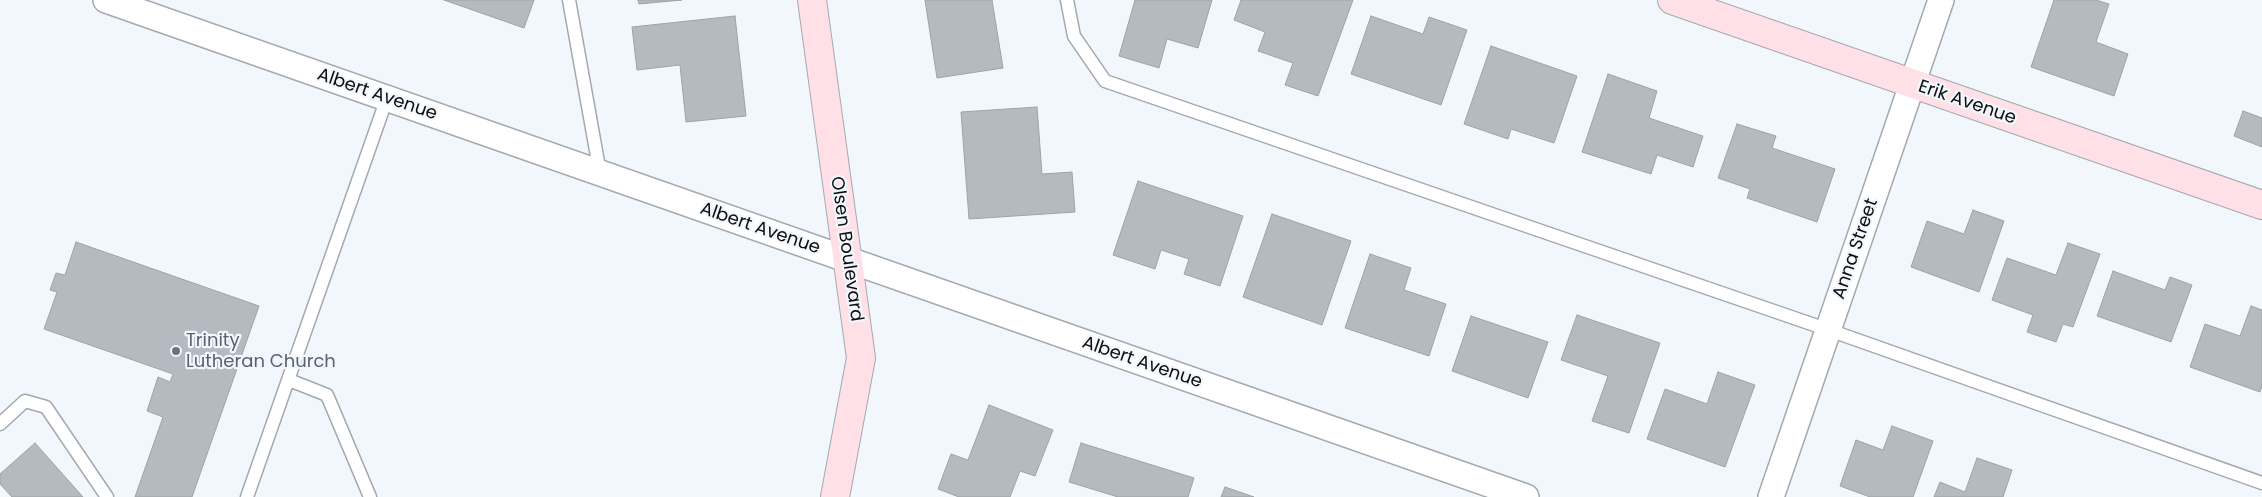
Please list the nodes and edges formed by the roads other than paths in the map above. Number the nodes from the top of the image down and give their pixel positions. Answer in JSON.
{"nodes":[{"id":1,"x":106,"y":0,"type":"edge"},
{"id":2,"x":569,"y":0,"type":"edge"},
{"id":3,"x":812,"y":0,"type":"edge"},
{"id":4,"x":1068,"y":0,"type":"edge"},
{"id":5,"x":1672,"y":0,"type":"edge"},
{"id":6,"x":1941,"y":0,"type":"edge"},
{"id":7,"x":1912,"y":84,"type":"junction"},
{"id":8,"x":387,"y":98,"type":"junction"},
{"id":9,"x":600,"y":173,"type":"junction"},
{"id":10,"x":2262,"y":205,"type":"edge"},
{"id":11,"x":847,"y":260,"type":"junction"},
{"id":12,"x":1829,"y":330,"type":"junction"},
{"id":13,"x":289,"y":380,"type":"junction"},
{"id":14,"x":0,"y":424,"type":"edge"},
{"id":15,"x":2262,"y":482,"type":"edge"},
{"id":16,"x":107,"y":497,"type":"edge"},
{"id":17,"x":248,"y":497,"type":"edge"},
{"id":18,"x":370,"y":497,"type":"edge"},
{"id":19,"x":836,"y":497,"type":"edge"},
{"id":20,"x":1526,"y":497,"type":"edge"},
{"id":21,"x":1772,"y":497,"type":"edge"}],
"edges":[{"from":1,"to":8,"type":"street","name":"Albert Avenue"},
{"from":2,"to":9,"type":"lane"},
{"from":3,"to":11,"type":"street","name":"Olsen Boulevard"},
{"from":4,"to":12,"type":"lane"},
{"from":5,"to":7,"type":"street","name":"Erik Avenue"},
{"from":6,"to":7,"type":"street","name":"Anna Street"},
{"from":7,"to":10,"type":"street","name":"Erik Avenue"},
{"from":7,"to":12,"type":"street","name":"Anna Street"},
{"from":8,"to":9,"type":"street","name":"Albert Avenue"},
{"from":8,"to":13,"type":"lane"},
{"from":9,"to":11,"type":"street","name":"Albert Avenue"},
{"from":11,"to":19,"type":"street","name":"Olsen Boulevard"},
{"from":11,"to":20,"type":"street","name":"Albert Avenue"},
{"from":12,"to":15,"type":"lane"},
{"from":12,"to":21,"type":"street","name":"Anna Street"},
{"from":13,"to":17,"type":"lane"},
{"from":13,"to":18,"type":"lane"},
{"from":14,"to":16,"type":"lane"}]}
